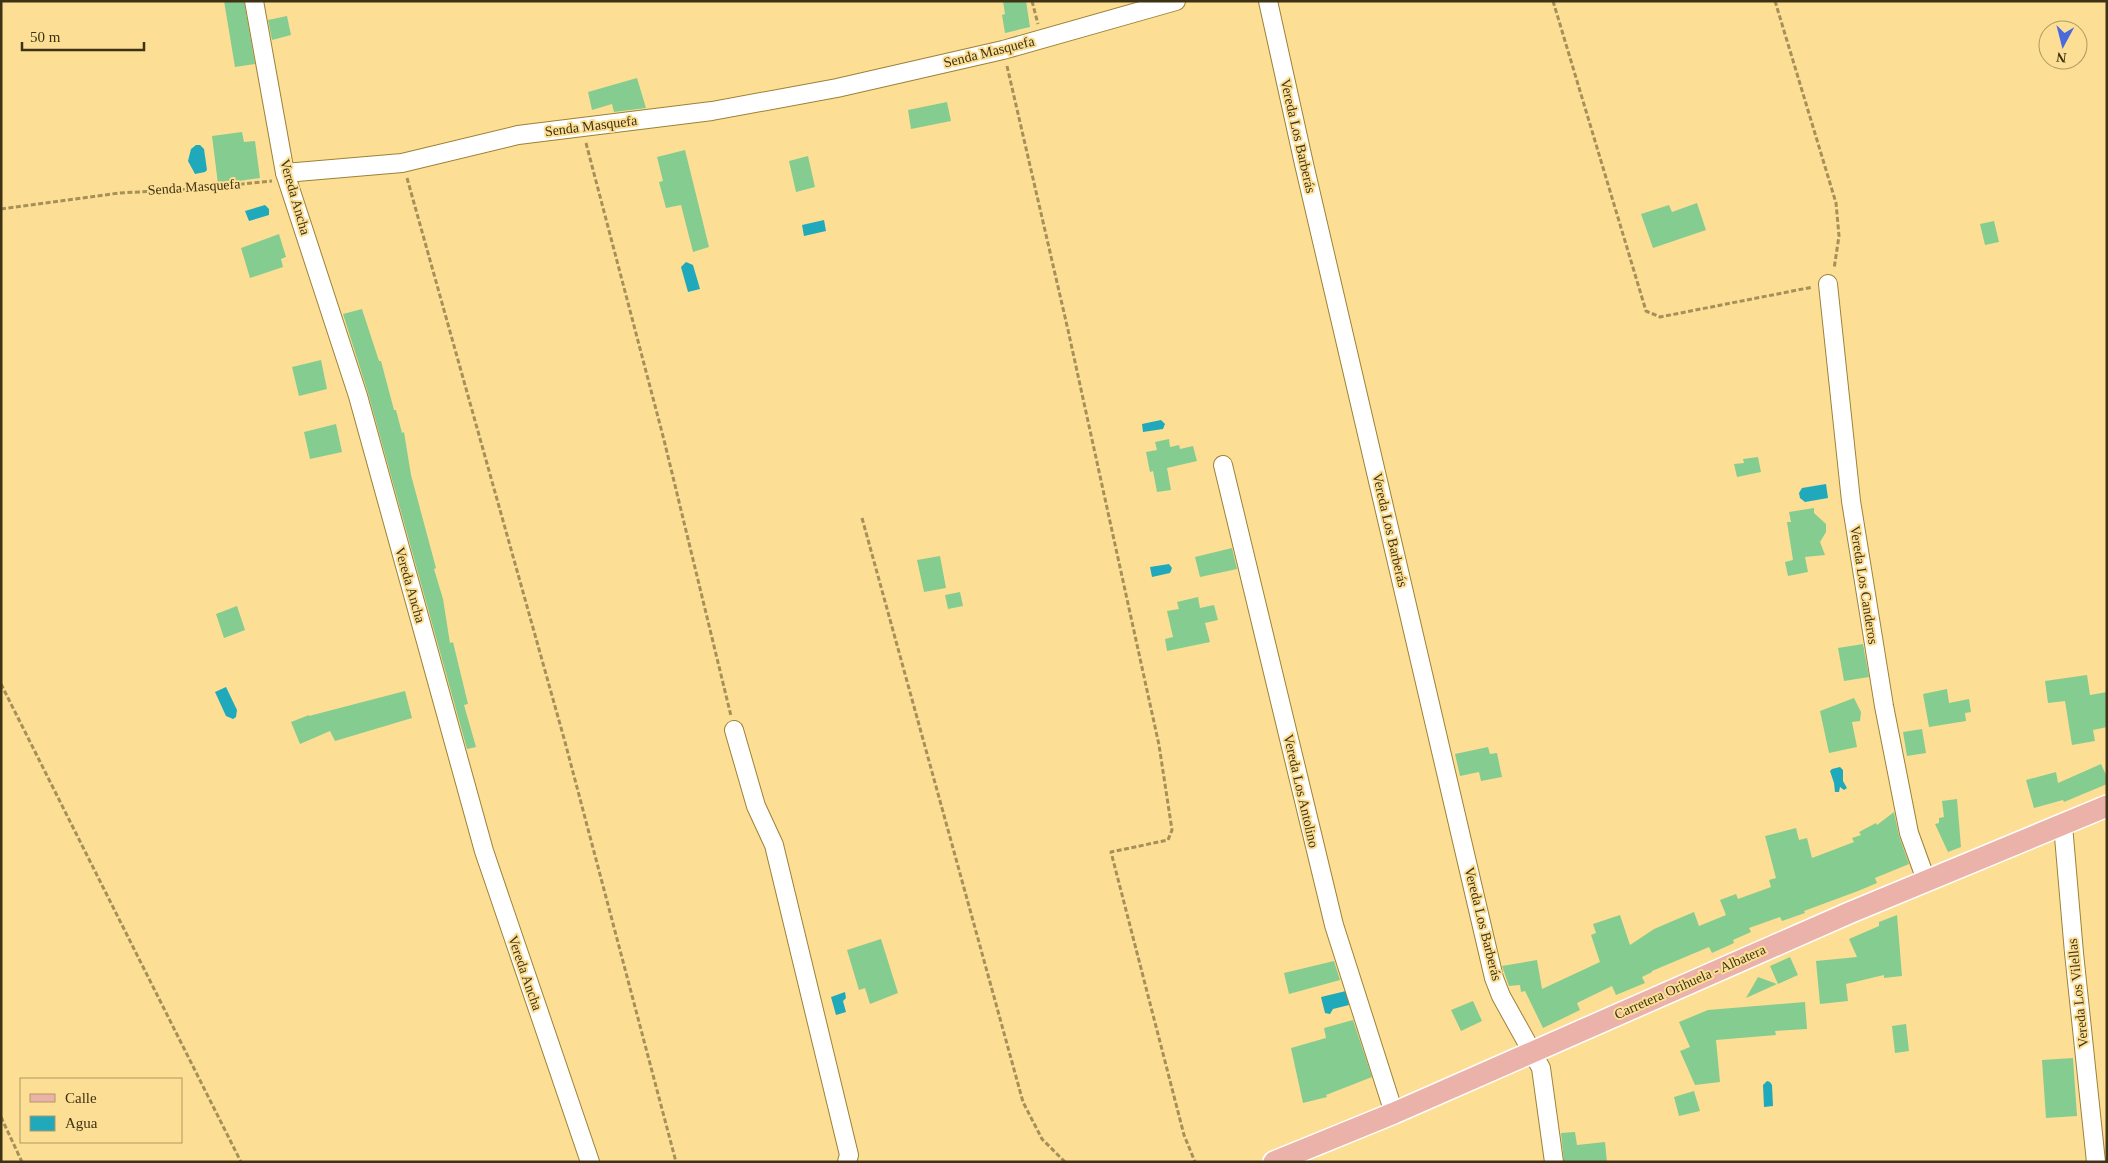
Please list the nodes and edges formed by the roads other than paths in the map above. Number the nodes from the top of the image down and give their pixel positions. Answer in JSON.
{"nodes":[{"id":1,"x":254,"y":1,"type":"edge"},
{"id":2,"x":1176,"y":1,"type":"edge"},
{"id":3,"x":1268,"y":1,"type":"edge"},
{"id":4,"x":286,"y":173,"type":"junction"},
{"id":5,"x":1828,"y":284,"type":"road end"},
{"id":6,"x":1223,"y":465,"type":"dead end"},
{"id":7,"x":734,"y":730,"type":"road end"},
{"id":8,"x":2107,"y":806,"type":"edge"},
{"id":9,"x":2063,"y":825,"type":"junction"},
{"id":10,"x":1926,"y":880,"type":"junction"},
{"id":11,"x":1532,"y":1052,"type":"junction"},
{"id":12,"x":1394,"y":1113,"type":"junction"},
{"id":13,"x":590,"y":1162,"type":"edge"},
{"id":14,"x":847,"y":1162,"type":"edge"},
{"id":15,"x":1274,"y":1162,"type":"edge"},
{"id":16,"x":1554,"y":1162,"type":"edge"},
{"id":17,"x":2096,"y":1162,"type":"edge"}],
"edges":[{"from":1,"to":4,"type":"street","name":"Vereda Ancha"},
{"from":2,"to":4,"type":"street","name":"Senda Masquefa"},
{"from":3,"to":11,"type":"street","name":"Vereda Los Barberás"},
{"from":4,"to":13,"type":"street","name":"Vereda Ancha"},
{"from":5,"to":10,"type":"street","name":"Vereda Los Canderos"},
{"from":6,"to":12,"type":"street","name":"Vereda Los Antolino"},
{"from":7,"to":14,"type":"street"},
{"from":8,"to":9,"type":"main road","name":"Carretera Orihuela - Albatera"},
{"from":9,"to":10,"type":"main road","name":"Carretera Orihuela - Albatera"},
{"from":9,"to":17,"type":"street","name":"Vereda Los Vilellas"},
{"from":10,"to":11,"type":"main road","name":"Carretera Orihuela - Albatera"},
{"from":11,"to":12,"type":"main road","name":"Carretera Orihuela - Albatera"},
{"from":11,"to":16,"type":"street","name":"Vereda Los Barberás"},
{"from":12,"to":15,"type":"main road","name":"Carretera Orihuela - Albatera"}]}
